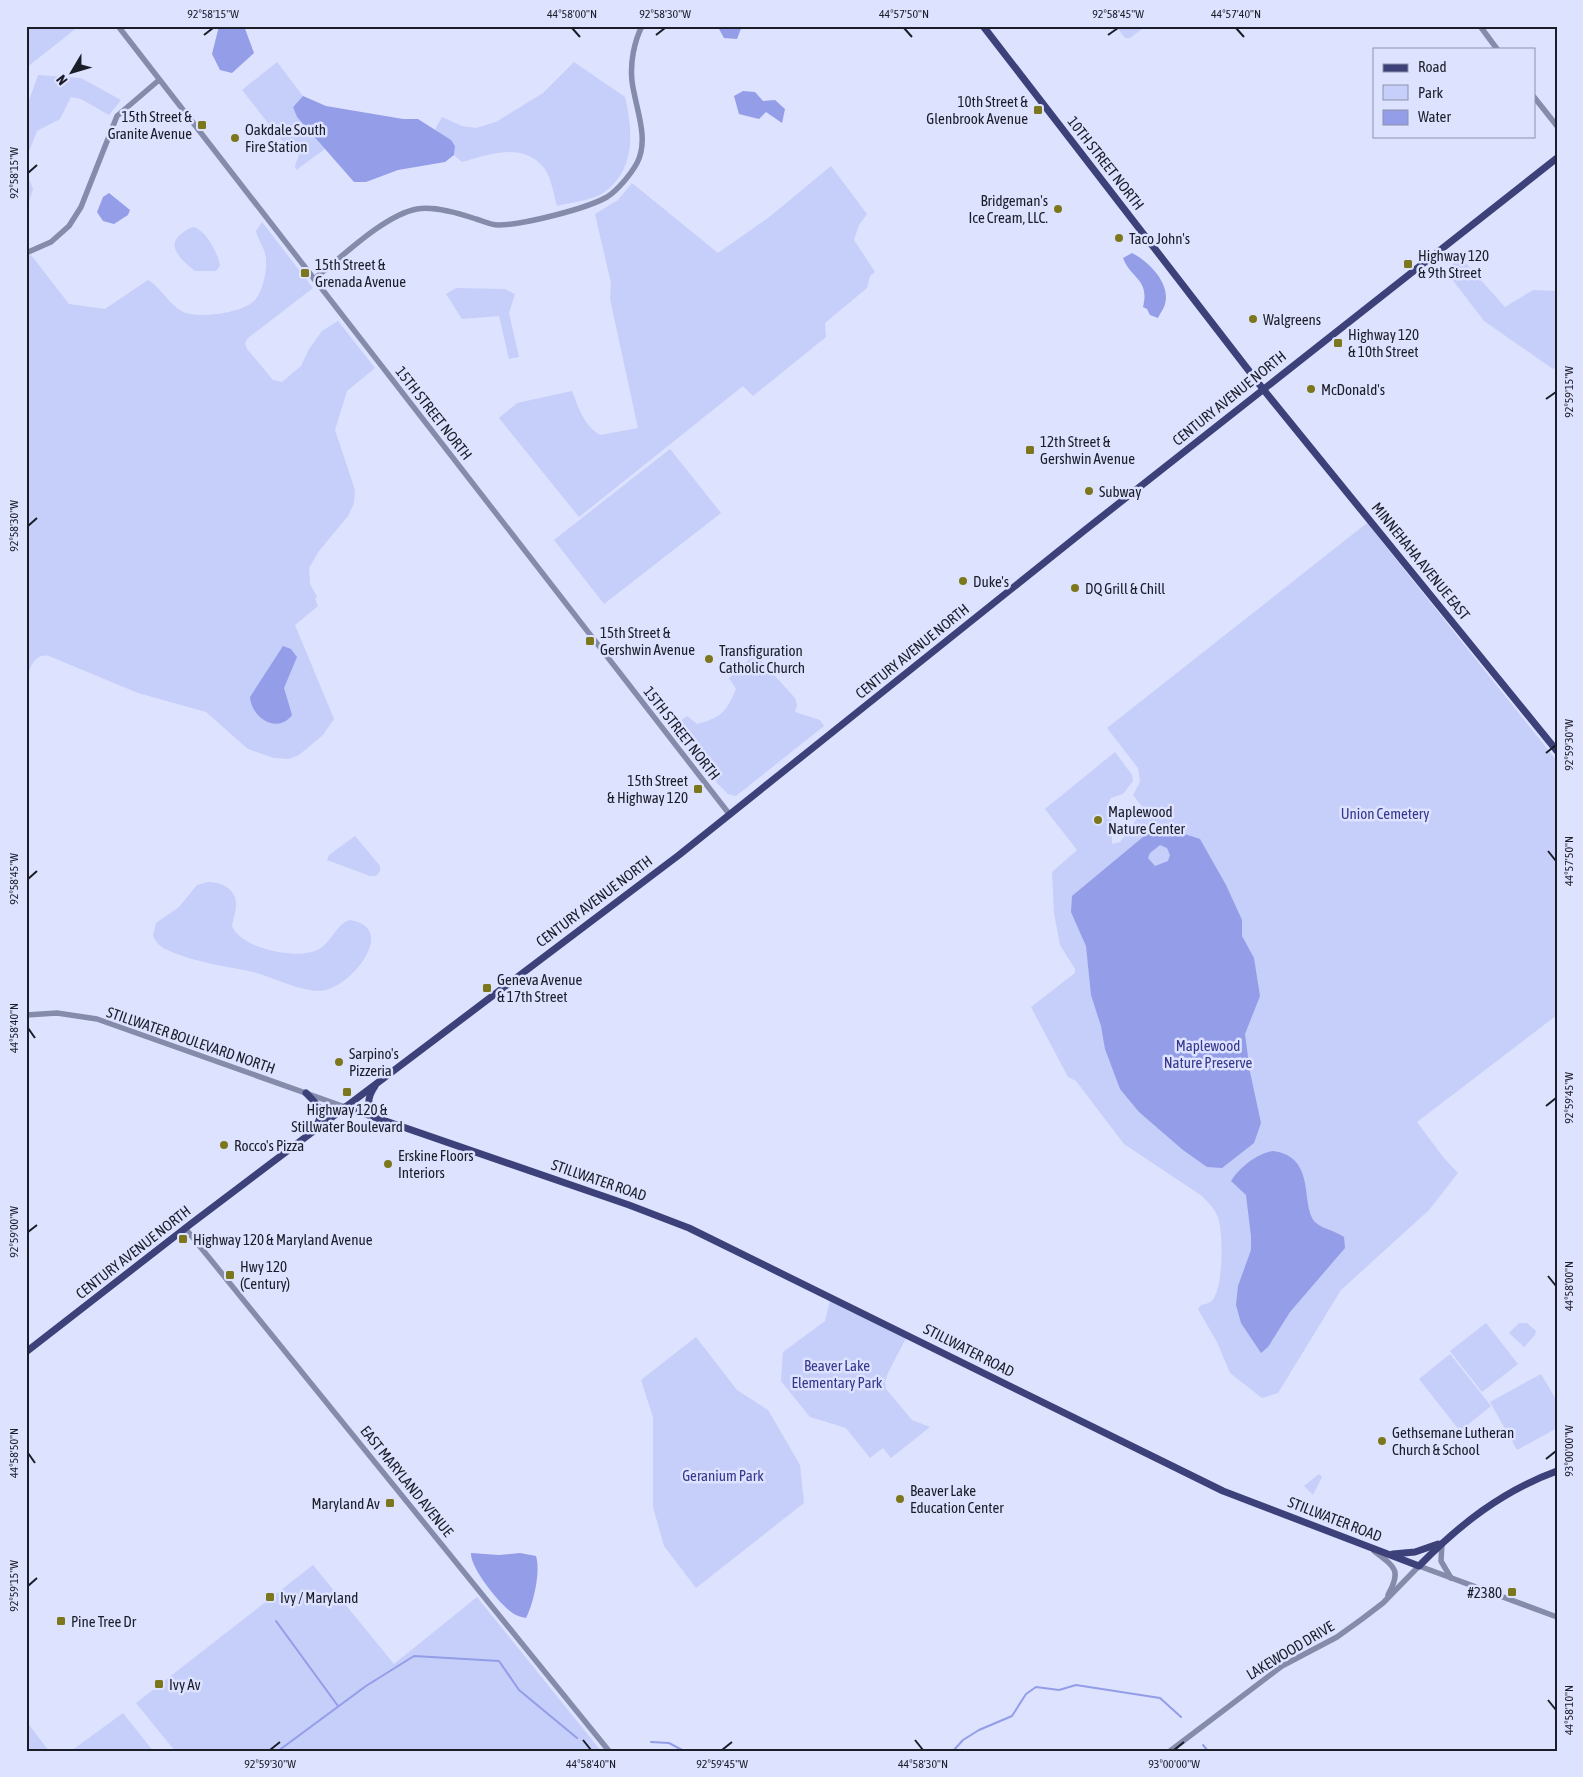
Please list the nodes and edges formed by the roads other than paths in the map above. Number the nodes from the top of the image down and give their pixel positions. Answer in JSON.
{"nodes":[{"id":1,"x":118,"y":26,"type":"edge"},
{"id":2,"x":642,"y":26,"type":"edge"},
{"id":3,"x":983,"y":26,"type":"edge"},
{"id":4,"x":1480,"y":26,"type":"edge"},
{"id":5,"x":1496,"y":48,"type":"edge"},
{"id":6,"x":159,"y":80,"type":"junction"},
{"id":7,"x":1536,"y":100,"type":"edge"},
{"id":8,"x":1557,"y":126,"type":"edge"},
{"id":9,"x":1557,"y":158,"type":"edge"},
{"id":10,"x":26,"y":253,"type":"edge"},
{"id":11,"x":314,"y":279,"type":"junction"},
{"id":12,"x":1263,"y":389,"type":"junction"},
{"id":13,"x":1557,"y":751,"type":"edge"},
{"id":14,"x":730,"y":815,"type":"junction"},
{"id":15,"x":26,"y":1015,"type":"edge"},
{"id":16,"x":379,"y":1080,"type":"junction"},
{"id":17,"x":306,"y":1093,"type":"junction"},
{"id":18,"x":345,"y":1107,"type":"junction"},
{"id":19,"x":378,"y":1119,"type":"junction"},
{"id":20,"x":313,"y":1131,"type":"junction"},
{"id":21,"x":185,"y":1228,"type":"junction"},
{"id":22,"x":26,"y":1352,"type":"edge"},
{"id":23,"x":1557,"y":1471,"type":"edge"},
{"id":24,"x":1443,"y":1542,"type":"junction"},
{"id":25,"x":1370,"y":1548,"type":"junction"},
{"id":26,"x":1384,"y":1553,"type":"junction"},
{"id":27,"x":1419,"y":1566,"type":"junction"},
{"id":28,"x":1452,"y":1579,"type":"junction"},
{"id":29,"x":1386,"y":1600,"type":"junction"},
{"id":30,"x":1557,"y":1617,"type":"edge"},
{"id":31,"x":609,"y":1751,"type":"edge"},
{"id":32,"x":1170,"y":1751,"type":"edge"}],
"edges":[{"from":1,"to":6,"type":"street","name":"15TH STREET NORTH"},
{"from":2,"to":11,"type":"street"},
{"from":3,"to":12,"type":"main road","name":"10TH STREET NORTH"},
{"from":4,"to":5,"type":"street"},
{"from":6,"to":10,"type":"street"},
{"from":6,"to":11,"type":"street","name":"15TH STREET NORTH"},
{"from":7,"to":8,"type":"street"},
{"from":9,"to":12,"type":"main road","name":"CENTURY AVENUE NORTH"},
{"from":11,"to":14,"type":"street","name":"15TH STREET NORTH"},
{"from":12,"to":13,"type":"main road","name":"MINNEHAHA AVENUE EAST"},
{"from":12,"to":14,"type":"main road","name":"CENTURY AVENUE NORTH"},
{"from":14,"to":16,"type":"main road","name":"CENTURY AVENUE NORTH"},
{"from":15,"to":17,"type":"street","name":"STILLWATER BOULEVARD NORTH"},
{"from":16,"to":18,"type":"main road","name":"CENTURY AVENUE NORTH"},
{"from":16,"to":19,"type":"main road"},
{"from":17,"to":18,"type":"street","name":"STILLWATER BOULEVARD NORTH"},
{"from":17,"to":20,"type":"main road"},
{"from":18,"to":19,"type":"main road","name":"STILLWATER ROAD"},
{"from":18,"to":20,"type":"main road","name":"CENTURY AVENUE NORTH"},
{"from":19,"to":25,"type":"main road","name":"STILLWATER ROAD"},
{"from":20,"to":21,"type":"main road","name":"CENTURY AVENUE NORTH"},
{"from":21,"to":22,"type":"main road","name":"CENTURY AVENUE NORTH"},
{"from":21,"to":31,"type":"street","name":"EAST MARYLAND AVENUE"},
{"from":23,"to":24,"type":"main road"},
{"from":24,"to":26,"type":"main road"},
{"from":24,"to":27,"type":"main road"},
{"from":24,"to":28,"type":"street"},
{"from":25,"to":26,"type":"main road","name":"STILLWATER ROAD"},
{"from":25,"to":29,"type":"street"},
{"from":26,"to":27,"type":"main road","name":"STILLWATER ROAD"},
{"from":27,"to":28,"type":"street"},
{"from":27,"to":29,"type":"street","name":"LAKEWOOD DRIVE"},
{"from":28,"to":30,"type":"street"},
{"from":29,"to":32,"type":"street","name":"LAKEWOOD DRIVE"}]}
